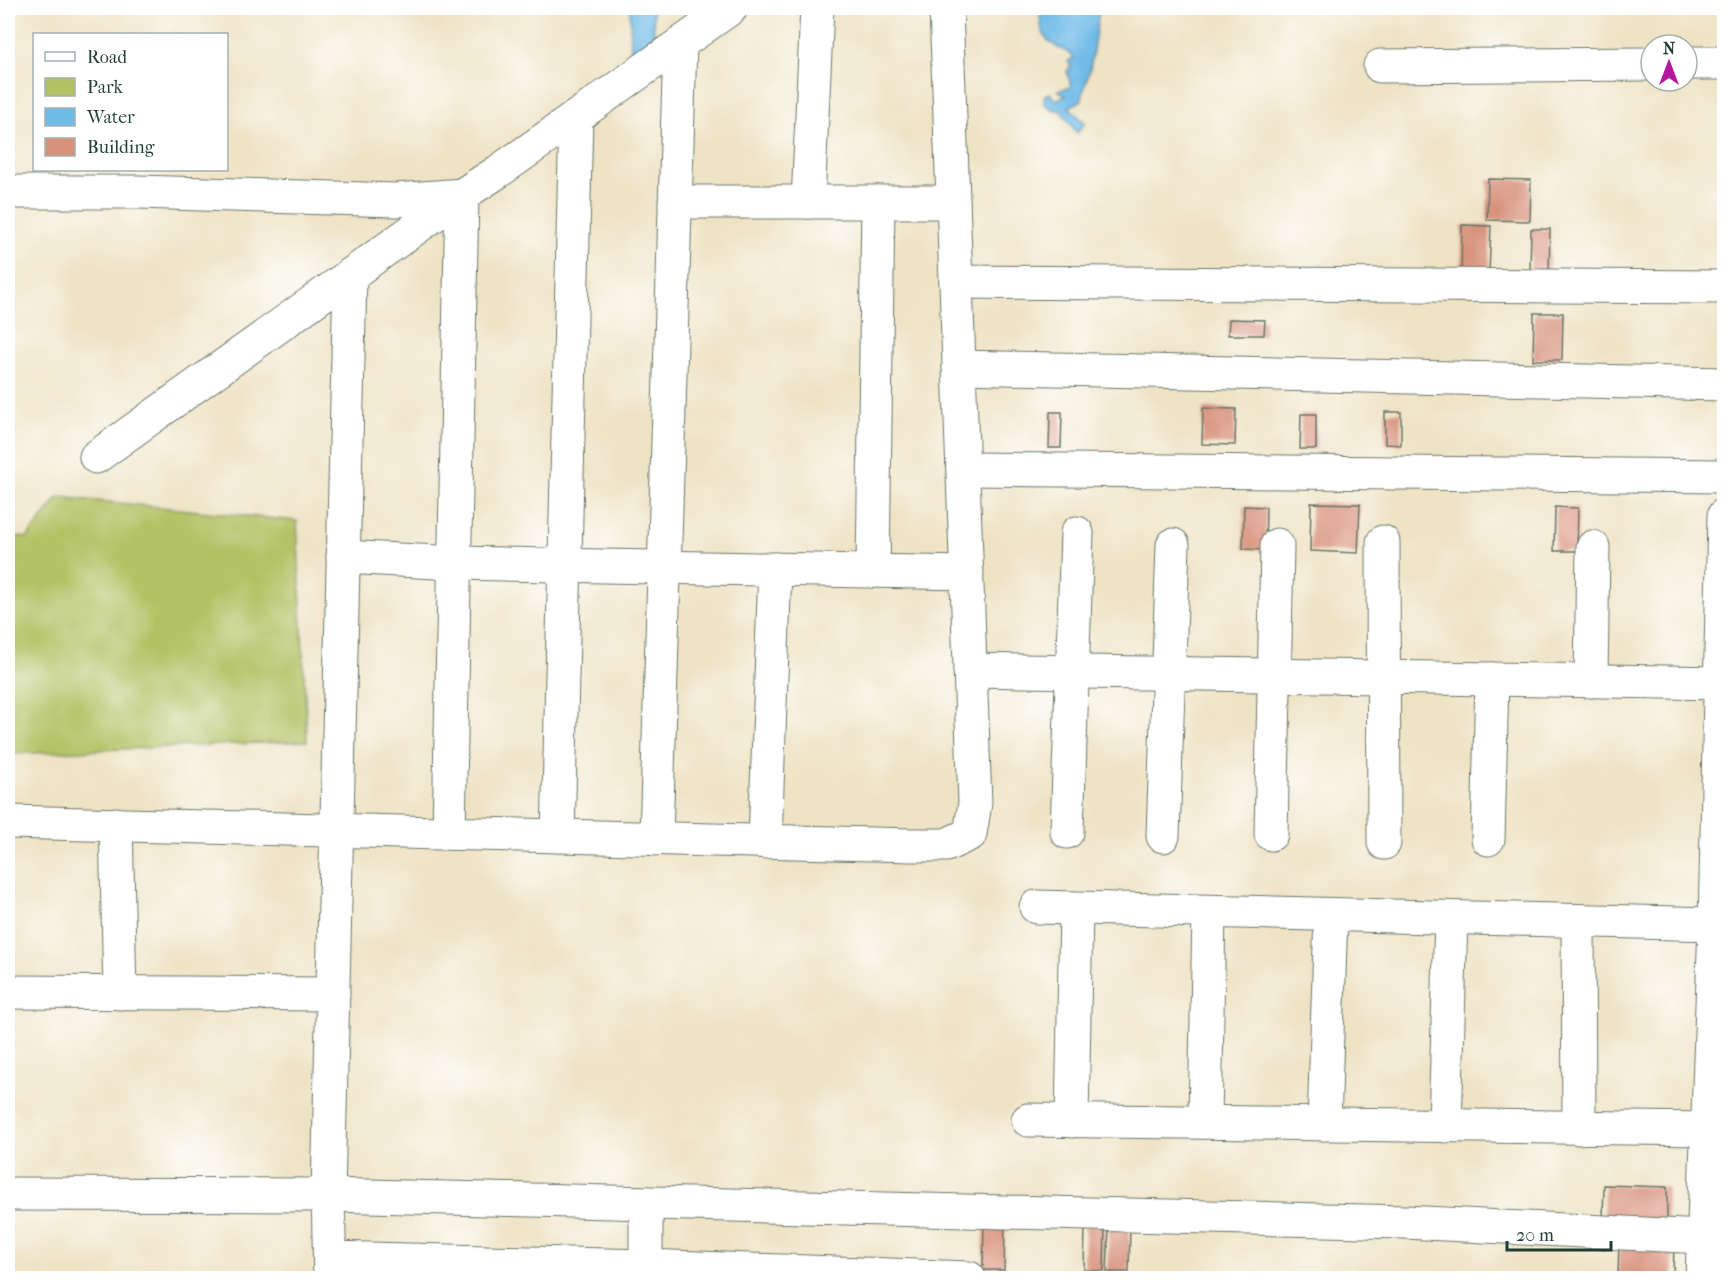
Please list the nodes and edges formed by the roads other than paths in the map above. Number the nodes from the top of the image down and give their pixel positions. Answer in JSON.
{"nodes":[{"id":1,"x":731,"y":8,"type":"edge"},
{"id":2,"x":817,"y":8,"type":"edge"},
{"id":3,"x":946,"y":8,"type":"edge"},
{"id":4,"x":680,"y":44,"type":"junction"},
{"id":5,"x":1699,"y":63,"type":"edge"},
{"id":6,"x":1725,"y":63,"type":"edge"},
{"id":7,"x":1639,"y":64,"type":"edge"},
{"id":8,"x":1380,"y":66,"type":"dead end"},
{"id":9,"x":576,"y":117,"type":"junction"},
{"id":10,"x":8,"y":192,"type":"edge"},
{"id":11,"x":462,"y":195,"type":"junction"},
{"id":12,"x":675,"y":202,"type":"junction"},
{"id":13,"x":808,"y":202,"type":"junction"},
{"id":14,"x":878,"y":202,"type":"junction"},
{"id":15,"x":953,"y":202,"type":"junction"},
{"id":16,"x":350,"y":275,"type":"junction"},
{"id":17,"x":956,"y":282,"type":"junction"},
{"id":18,"x":1725,"y":287,"type":"edge"},
{"id":19,"x":959,"y":367,"type":"junction"},
{"id":20,"x":1725,"y":384,"type":"edge"},
{"id":21,"x":96,"y":457,"type":"dead end"},
{"id":22,"x":963,"y":469,"type":"junction"},
{"id":23,"x":1725,"y":476,"type":"edge"},
{"id":24,"x":1725,"y":515,"type":"edge"},
{"id":25,"x":1077,"y":533,"type":"dead end"},
{"id":26,"x":1383,"y":542,"type":"dead end"},
{"id":27,"x":1173,"y":545,"type":"dead end"},
{"id":28,"x":1277,"y":545,"type":"dead end"},
{"id":29,"x":1593,"y":547,"type":"dead end"},
{"id":30,"x":343,"y":557,"type":"junction"},
{"id":31,"x":455,"y":563,"type":"junction"},
{"id":32,"x":565,"y":565,"type":"junction"},
{"id":33,"x":664,"y":567,"type":"junction"},
{"id":34,"x":775,"y":569,"type":"junction"},
{"id":35,"x":873,"y":572,"type":"junction"},
{"id":36,"x":967,"y":573,"type":"junction"},
{"id":37,"x":1723,"y":598,"type":"edge"},
{"id":38,"x":970,"y":670,"type":"junction"},
{"id":39,"x":1071,"y":672,"type":"junction"},
{"id":40,"x":1168,"y":674,"type":"junction"},
{"id":41,"x":1275,"y":675,"type":"junction"},
{"id":42,"x":1383,"y":678,"type":"junction"},
{"id":43,"x":1492,"y":679,"type":"junction"},
{"id":44,"x":1591,"y":681,"type":"junction"},
{"id":45,"x":1722,"y":683,"type":"edge"},
{"id":46,"x":1721,"y":783,"type":"edge"},
{"id":47,"x":8,"y":822,"type":"edge"},
{"id":48,"x":116,"y":824,"type":"junction"},
{"id":49,"x":336,"y":830,"type":"junction"},
{"id":50,"x":1067,"y":832,"type":"dead end"},
{"id":51,"x":449,"y":833,"type":"junction"},
{"id":52,"x":1271,"y":834,"type":"dead end"},
{"id":53,"x":558,"y":836,"type":"junction"},
{"id":54,"x":1163,"y":836,"type":"dead end"},
{"id":55,"x":656,"y":839,"type":"junction"},
{"id":56,"x":1488,"y":839,"type":"dead end"},
{"id":57,"x":765,"y":842,"type":"junction"},
{"id":58,"x":1384,"y":843,"type":"dead end"},
{"id":59,"x":1036,"y":908,"type":"dead end"},
{"id":60,"x":1076,"y":909,"type":"junction"},
{"id":61,"x":1209,"y":912,"type":"junction"},
{"id":62,"x":1331,"y":915,"type":"junction"},
{"id":63,"x":1451,"y":918,"type":"junction"},
{"id":64,"x":1578,"y":921,"type":"junction"},
{"id":65,"x":1714,"y":924,"type":"junction"},
{"id":66,"x":8,"y":992,"type":"edge"},
{"id":67,"x":120,"y":993,"type":"junction"},
{"id":68,"x":333,"y":994,"type":"junction"},
{"id":69,"x":1028,"y":1120,"type":"dead end"},
{"id":70,"x":1072,"y":1121,"type":"junction"},
{"id":71,"x":1205,"y":1122,"type":"junction"},
{"id":72,"x":1324,"y":1124,"type":"junction"},
{"id":73,"x":1445,"y":1126,"type":"junction"},
{"id":74,"x":1579,"y":1128,"type":"junction"},
{"id":75,"x":1707,"y":1129,"type":"junction"},
{"id":76,"x":8,"y":1194,"type":"edge"},
{"id":77,"x":328,"y":1195,"type":"junction"},
{"id":78,"x":646,"y":1203,"type":"junction"},
{"id":79,"x":1703,"y":1237,"type":"junction"},
{"id":80,"x":330,"y":1268,"type":"edge"},
{"id":81,"x":646,"y":1272,"type":"edge"},
{"id":82,"x":969,"y":1278,"type":"edge"},
{"id":83,"x":1702,"y":1278,"type":"edge"}],
"edges":[{"from":1,"to":4,"type":"street"},
{"from":2,"to":13,"type":"street"},
{"from":3,"to":15,"type":"street"},
{"from":4,"to":9,"type":"street"},
{"from":4,"to":12,"type":"street"},
{"from":5,"to":6,"type":"street"},
{"from":7,"to":8,"type":"street"},
{"from":9,"to":11,"type":"street"},
{"from":9,"to":32,"type":"street"},
{"from":10,"to":11,"type":"street"},
{"from":11,"to":16,"type":"street"},
{"from":11,"to":31,"type":"street"},
{"from":12,"to":13,"type":"street"},
{"from":12,"to":33,"type":"street"},
{"from":13,"to":14,"type":"street"},
{"from":14,"to":15,"type":"street"},
{"from":14,"to":35,"type":"street"},
{"from":15,"to":17,"type":"street"},
{"from":16,"to":21,"type":"street"},
{"from":16,"to":30,"type":"street"},
{"from":17,"to":18,"type":"street"},
{"from":17,"to":19,"type":"street"},
{"from":19,"to":20,"type":"street"},
{"from":19,"to":22,"type":"street"},
{"from":22,"to":23,"type":"street"},
{"from":22,"to":36,"type":"street"},
{"from":24,"to":37,"type":"street"},
{"from":25,"to":39,"type":"street"},
{"from":26,"to":42,"type":"street"},
{"from":27,"to":40,"type":"street"},
{"from":28,"to":41,"type":"street"},
{"from":29,"to":44,"type":"street"},
{"from":30,"to":31,"type":"street"},
{"from":30,"to":49,"type":"street"},
{"from":31,"to":32,"type":"street"},
{"from":31,"to":51,"type":"street"},
{"from":32,"to":33,"type":"street"},
{"from":32,"to":53,"type":"street"},
{"from":33,"to":34,"type":"street"},
{"from":33,"to":55,"type":"street"},
{"from":34,"to":35,"type":"street"},
{"from":34,"to":57,"type":"street"},
{"from":35,"to":36,"type":"street"},
{"from":36,"to":38,"type":"street"},
{"from":37,"to":45,"type":"street"},
{"from":38,"to":39,"type":"street"},
{"from":38,"to":57,"type":"street"},
{"from":39,"to":40,"type":"street"},
{"from":39,"to":50,"type":"street"},
{"from":40,"to":41,"type":"street"},
{"from":40,"to":54,"type":"street"},
{"from":41,"to":42,"type":"street"},
{"from":41,"to":52,"type":"street"},
{"from":42,"to":43,"type":"street"},
{"from":42,"to":58,"type":"street"},
{"from":43,"to":44,"type":"street"},
{"from":43,"to":56,"type":"street"},
{"from":44,"to":45,"type":"street"},
{"from":45,"to":46,"type":"street"},
{"from":46,"to":65,"type":"street"},
{"from":47,"to":48,"type":"street"},
{"from":48,"to":49,"type":"street"},
{"from":48,"to":67,"type":"street"},
{"from":49,"to":51,"type":"street"},
{"from":49,"to":68,"type":"street"},
{"from":51,"to":53,"type":"street"},
{"from":53,"to":55,"type":"street"},
{"from":55,"to":57,"type":"street"},
{"from":59,"to":60,"type":"street"},
{"from":60,"to":61,"type":"street"},
{"from":60,"to":70,"type":"street"},
{"from":61,"to":62,"type":"street"},
{"from":61,"to":71,"type":"street"},
{"from":62,"to":63,"type":"street"},
{"from":62,"to":72,"type":"street"},
{"from":63,"to":64,"type":"street"},
{"from":63,"to":73,"type":"street"},
{"from":64,"to":65,"type":"street"},
{"from":64,"to":74,"type":"street"},
{"from":65,"to":75,"type":"street"},
{"from":66,"to":67,"type":"street"},
{"from":67,"to":68,"type":"street"},
{"from":68,"to":77,"type":"street"},
{"from":69,"to":70,"type":"street"},
{"from":70,"to":71,"type":"street"},
{"from":71,"to":72,"type":"street"},
{"from":72,"to":73,"type":"street"},
{"from":73,"to":74,"type":"street"},
{"from":74,"to":75,"type":"street"},
{"from":75,"to":79,"type":"street"},
{"from":76,"to":77,"type":"street"},
{"from":77,"to":78,"type":"street"},
{"from":77,"to":80,"type":"street"},
{"from":78,"to":79,"type":"street"},
{"from":78,"to":81,"type":"street"},
{"from":79,"to":83,"type":"street"},
{"from":80,"to":81,"type":"street"},
{"from":81,"to":82,"type":"street"}]}
